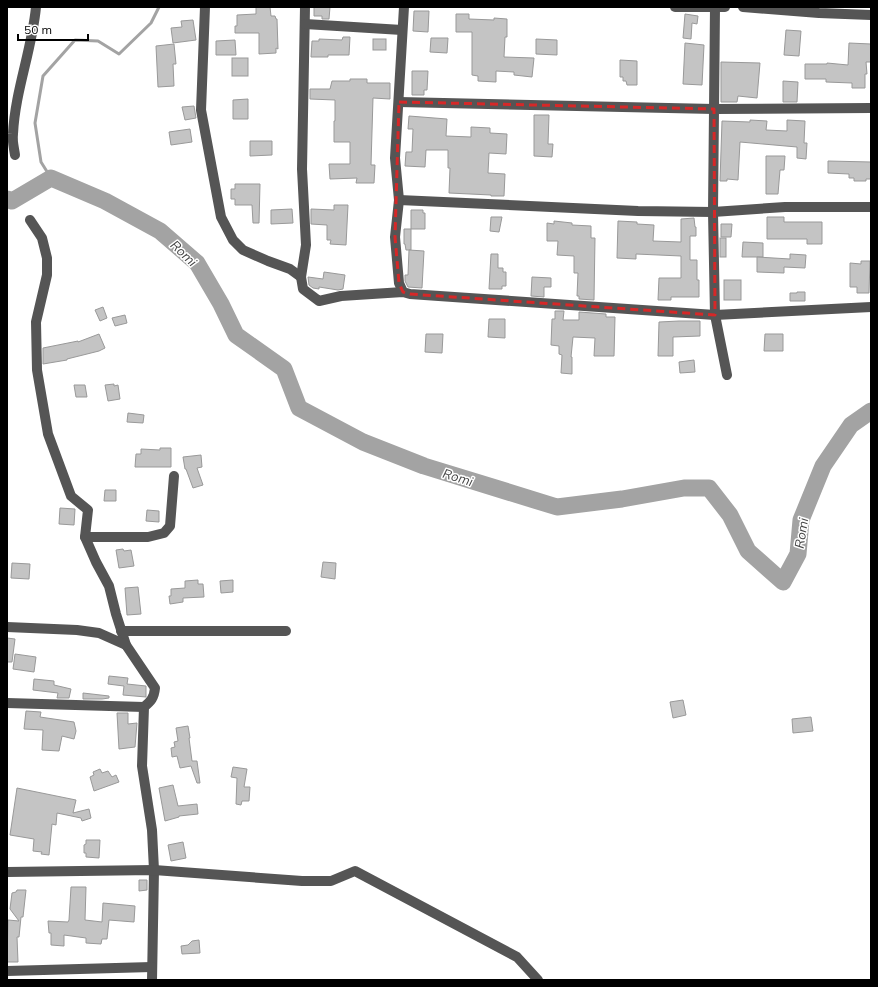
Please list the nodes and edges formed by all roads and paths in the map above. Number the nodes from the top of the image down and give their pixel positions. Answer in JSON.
{"nodes":[{"id":1,"x":36,"y":7,"type":"edge"},
{"id":2,"x":205,"y":7,"type":"edge"},
{"id":3,"x":305,"y":7,"type":"edge"},
{"id":4,"x":404,"y":7,"type":"edge"},
{"id":5,"x":675,"y":7,"type":"edge"},
{"id":6,"x":719,"y":7,"type":"edge"},
{"id":7,"x":744,"y":7,"type":"edge"},
{"id":8,"x":871,"y":15,"type":"edge"},
{"id":9,"x":305,"y":24,"type":"junction"},
{"id":10,"x":402,"y":30,"type":"junction"},
{"id":11,"x":399,"y":102,"type":"junction"},
{"id":12,"x":871,"y":108,"type":"edge"},
{"id":13,"x":714,"y":109,"type":"junction"},
{"id":14,"x":15,"y":155,"type":"dead end"},
{"id":15,"x":399,"y":200,"type":"junction"},
{"id":16,"x":871,"y":207,"type":"edge"},
{"id":17,"x":713,"y":212,"type":"junction"},
{"id":18,"x":30,"y":220,"type":"dead end"},
{"id":19,"x":301,"y":277,"type":"junction"},
{"id":20,"x":403,"y":292,"type":"junction"},
{"id":21,"x":871,"y":307,"type":"edge"},
{"id":22,"x":715,"y":314,"type":"junction"},
{"id":23,"x":727,"y":375,"type":"dead end"},
{"id":24,"x":174,"y":476,"type":"dead end"},
{"id":25,"x":85,"y":537,"type":"junction"},
{"id":26,"x":7,"y":627,"type":"edge"},
{"id":27,"x":121,"y":631,"type":"junction"},
{"id":28,"x":286,"y":631,"type":"dead end"},
{"id":29,"x":126,"y":645,"type":"junction"},
{"id":30,"x":7,"y":703,"type":"edge"},
{"id":31,"x":144,"y":707,"type":"junction"},
{"id":32,"x":154,"y":870,"type":"junction"},
{"id":33,"x":7,"y":872,"type":"edge"},
{"id":34,"x":152,"y":967,"type":"junction"},
{"id":35,"x":7,"y":971,"type":"edge"},
{"id":36,"x":152,"y":980,"type":"edge"},
{"id":37,"x":538,"y":980,"type":"edge"}],
"edges":[{"from":1,"to":14,"type":"street"},
{"from":2,"to":19,"type":"street"},
{"from":3,"to":9,"type":"street"},
{"from":4,"to":10,"type":"street"},
{"from":5,"to":6,"type":"street"},
{"from":6,"to":13,"type":"street"},
{"from":7,"to":8,"type":"street"},
{"from":9,"to":10,"type":"street"},
{"from":9,"to":19,"type":"street"},
{"from":10,"to":11,"type":"street"},
{"from":11,"to":13,"type":"street"},
{"from":11,"to":15,"type":"street"},
{"from":12,"to":13,"type":"street"},
{"from":13,"to":17,"type":"street"},
{"from":15,"to":17,"type":"street"},
{"from":15,"to":20,"type":"street"},
{"from":16,"to":17,"type":"street"},
{"from":17,"to":22,"type":"street"},
{"from":18,"to":25,"type":"street"},
{"from":19,"to":20,"type":"street"},
{"from":20,"to":22,"type":"street"},
{"from":21,"to":22,"type":"street"},
{"from":22,"to":23,"type":"street"},
{"from":24,"to":25,"type":"street"},
{"from":25,"to":27,"type":"street"},
{"from":26,"to":29,"type":"street"},
{"from":27,"to":28,"type":"street"},
{"from":27,"to":29,"type":"street"},
{"from":29,"to":31,"type":"street"},
{"from":30,"to":31,"type":"street"},
{"from":31,"to":32,"type":"street"},
{"from":32,"to":33,"type":"street"},
{"from":32,"to":34,"type":"street"},
{"from":32,"to":37,"type":"street"},
{"from":34,"to":35,"type":"street"},
{"from":34,"to":36,"type":"street"}]}
